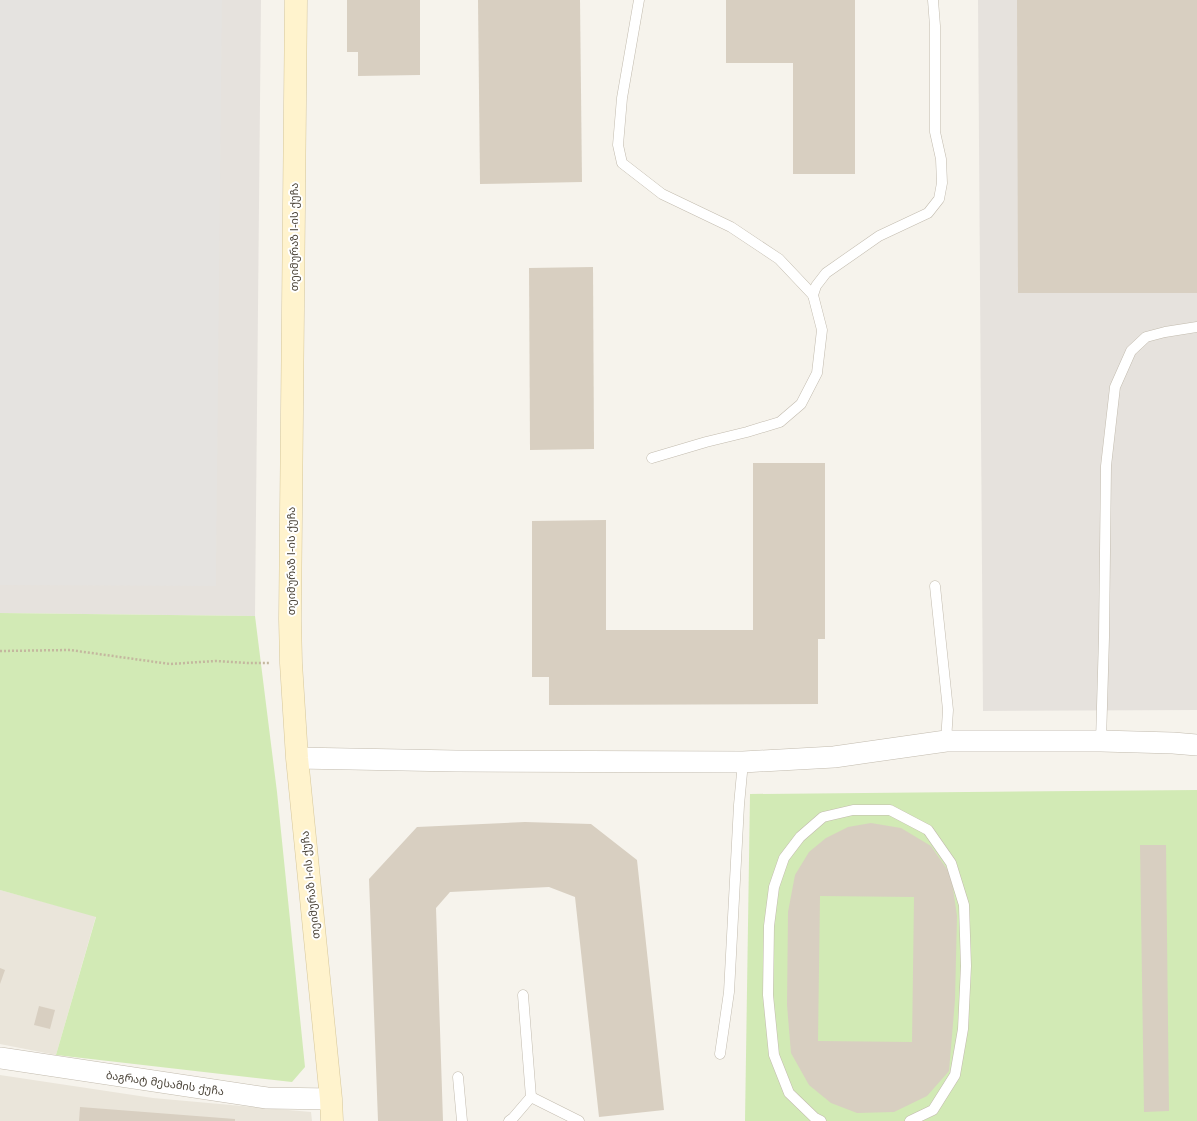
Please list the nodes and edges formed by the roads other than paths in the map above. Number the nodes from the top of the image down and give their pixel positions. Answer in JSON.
{"nodes":[{"id":1,"x":296,"y":0,"type":"edge"},
{"id":2,"x":639,"y":0,"type":"edge"},
{"id":3,"x":933,"y":0,"type":"edge"},
{"id":4,"x":814,"y":295,"type":"junction"},
{"id":5,"x":1197,"y":328,"type":"edge"},
{"id":6,"x":652,"y":458,"type":"dead end"},
{"id":7,"x":935,"y":586,"type":"dead end"},
{"id":8,"x":946,"y":741,"type":"junction"},
{"id":9,"x":1101,"y":741,"type":"junction"},
{"id":10,"x":1197,"y":745,"type":"edge"},
{"id":11,"x":297,"y":758,"type":"junction"},
{"id":12,"x":743,"y":762,"type":"junction"},
{"id":13,"x":523,"y":995,"type":"dead end"},
{"id":14,"x":720,"y":1054,"type":"dead end"},
{"id":15,"x":0,"y":1058,"type":"edge"},
{"id":16,"x":458,"y":1077,"type":"dead end"},
{"id":17,"x":531,"y":1097,"type":"junction"},
{"id":18,"x":332,"y":1099,"type":"junction"},
{"id":19,"x":332,"y":1121,"type":"edge"},
{"id":20,"x":462,"y":1121,"type":"edge"},
{"id":21,"x":509,"y":1121,"type":"edge"},
{"id":22,"x":579,"y":1121,"type":"edge"},
{"id":23,"x":822,"y":1121,"type":"edge"},
{"id":24,"x":910,"y":1121,"type":"edge"}],
"edges":[{"from":1,"to":11,"type":"main road","name":"თეიმურაზ I-ის ქუჩა"},
{"from":2,"to":4,"type":"lane"},
{"from":3,"to":4,"type":"lane"},
{"from":4,"to":6,"type":"lane"},
{"from":5,"to":9,"type":"lane"},
{"from":7,"to":8,"type":"lane"},
{"from":8,"to":9,"type":"street"},
{"from":8,"to":12,"type":"street"},
{"from":9,"to":10,"type":"street"},
{"from":11,"to":12,"type":"street"},
{"from":11,"to":18,"type":"main road","name":"თეიმურაზ I-ის ქუჩა"},
{"from":12,"to":14,"type":"lane"},
{"from":13,"to":17,"type":"lane"},
{"from":15,"to":18,"type":"street","name":"ბაგრატ მესამის ქუჩა"},
{"from":16,"to":20,"type":"lane"},
{"from":17,"to":21,"type":"lane"},
{"from":17,"to":22,"type":"lane"},
{"from":18,"to":19,"type":"main road","name":"თეიმურაზ I-ის ქუჩა"},
{"from":23,"to":24,"type":"lane"}]}
